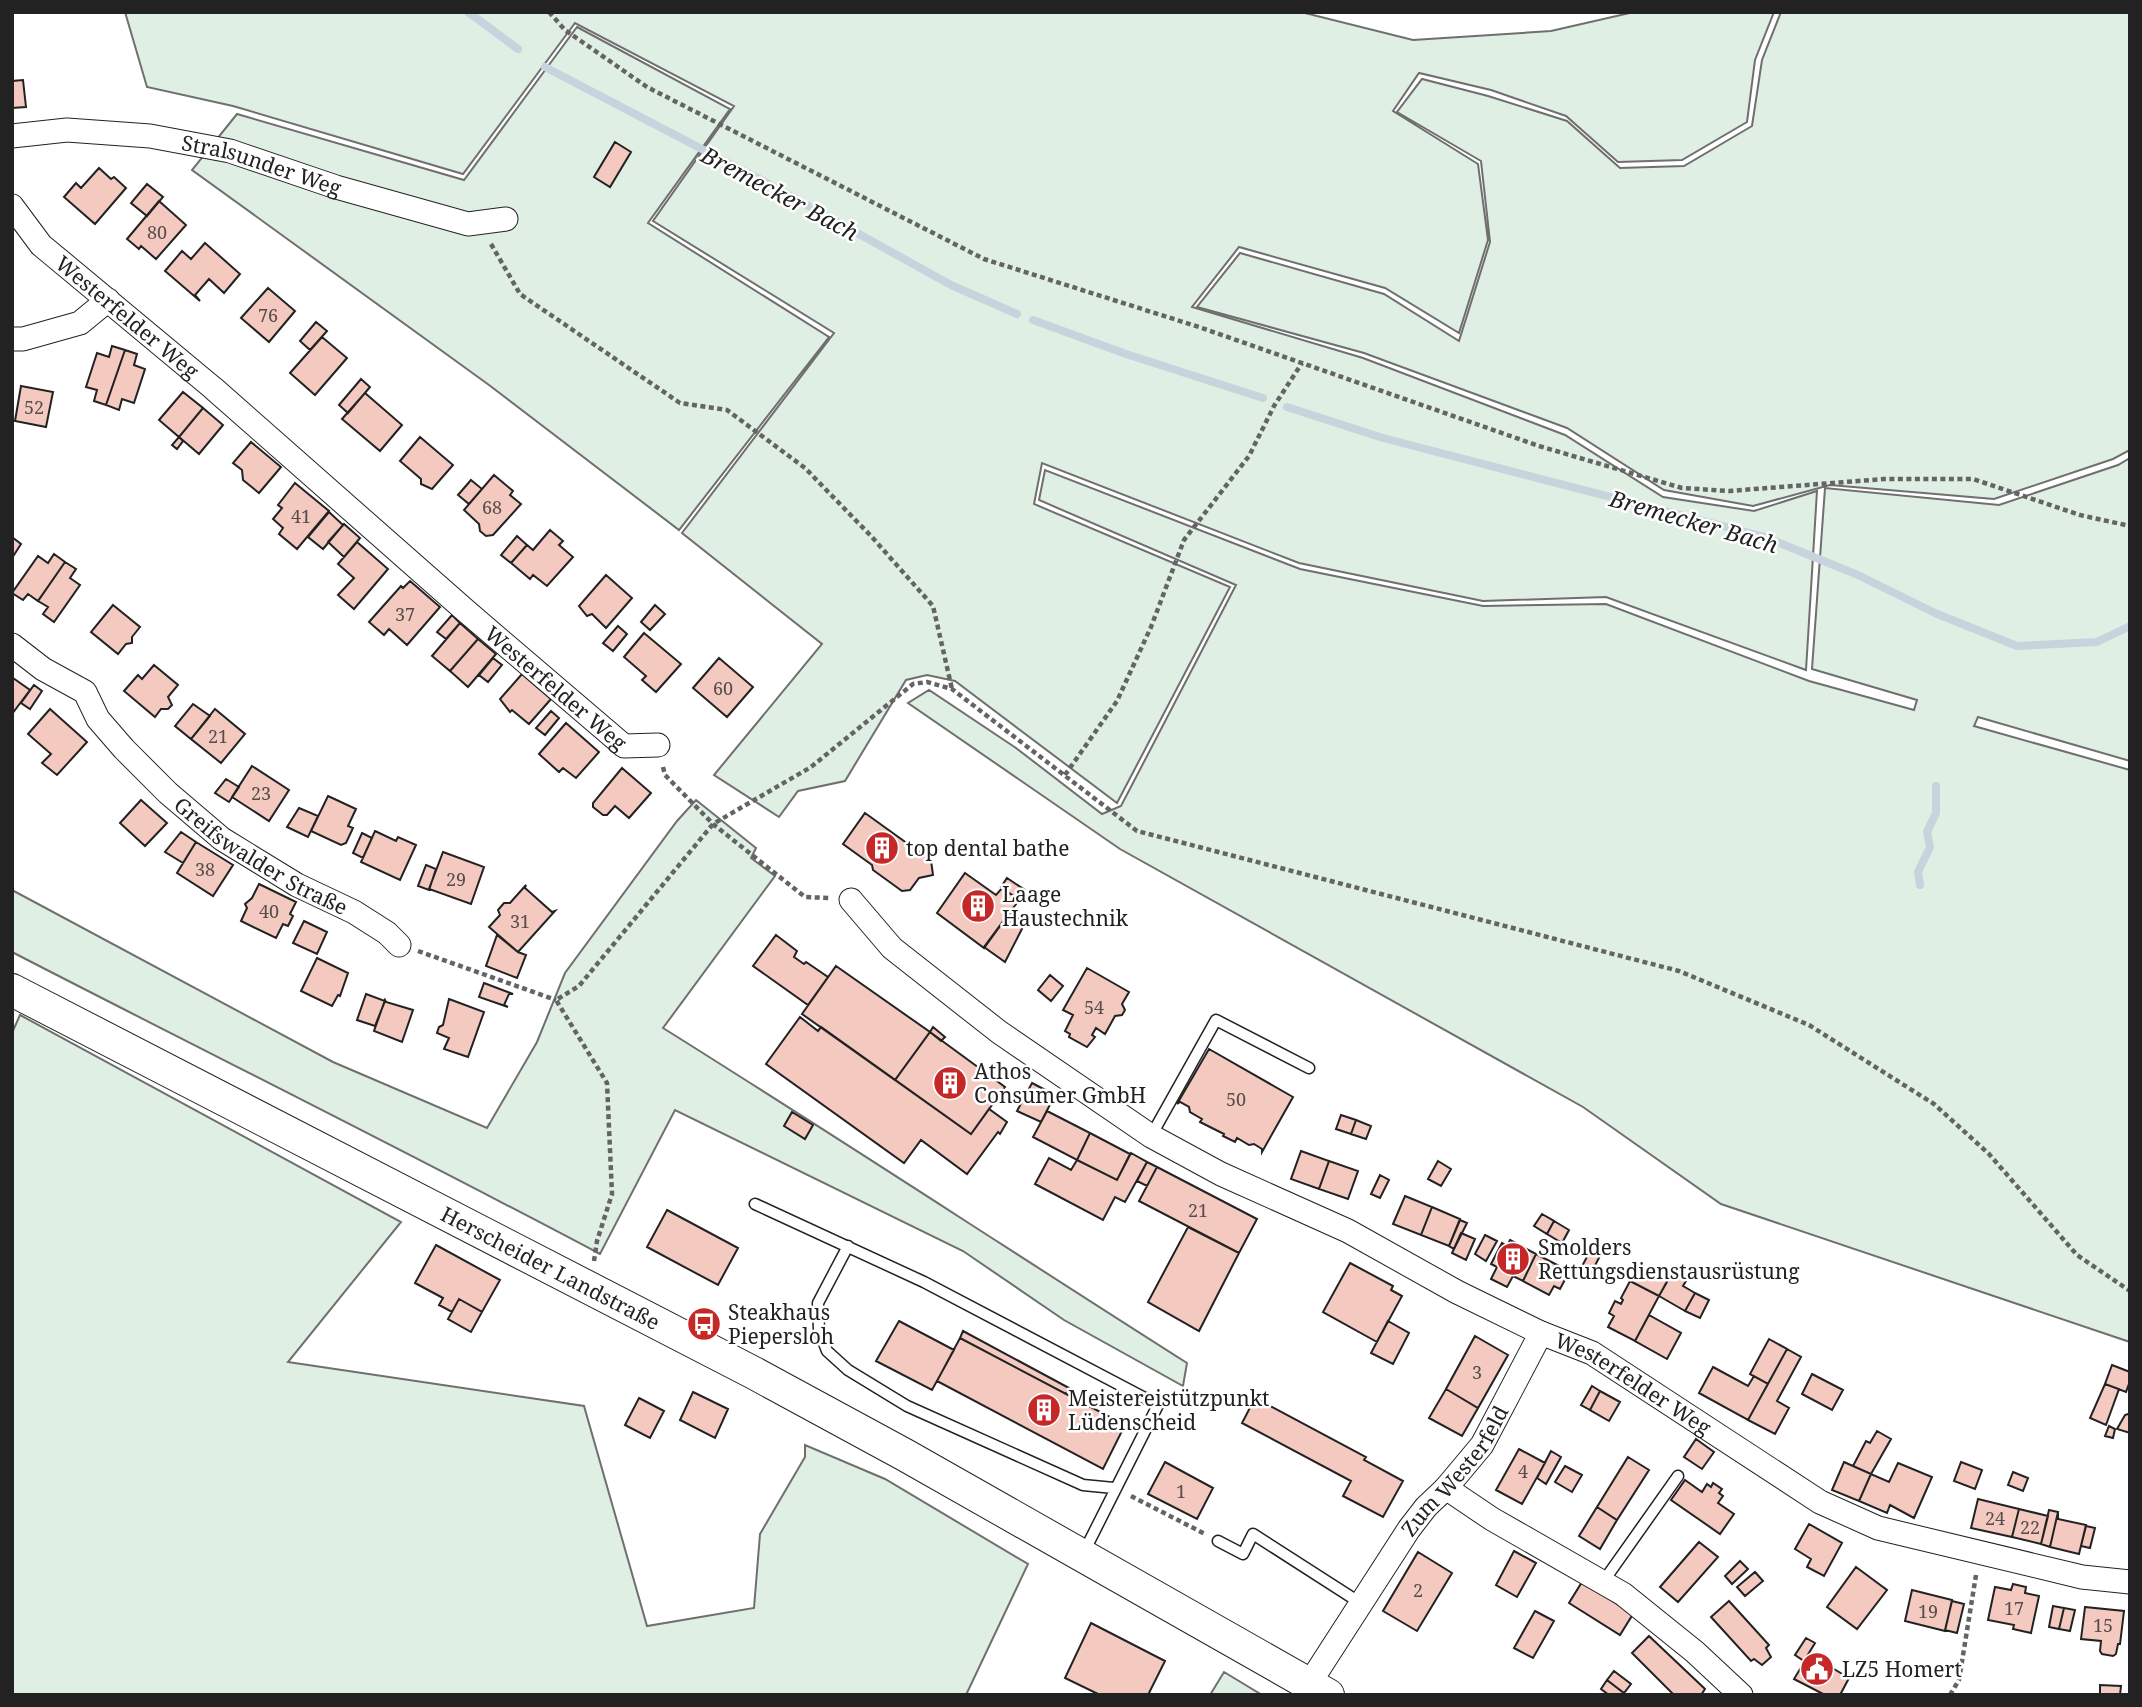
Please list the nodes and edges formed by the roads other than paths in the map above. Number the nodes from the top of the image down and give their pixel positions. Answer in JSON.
{"nodes":[{"id":1,"x":12,"y":135,"type":"edge"},
{"id":2,"x":12,"y":206,"type":"edge"},
{"id":3,"x":506,"y":219,"type":"dead end"},
{"id":4,"x":108,"y":300,"type":"junction"},
{"id":5,"x":12,"y":339,"type":"edge"},
{"id":6,"x":12,"y":645,"type":"edge"},
{"id":7,"x":658,"y":745,"type":"road end"},
{"id":8,"x":851,"y":900,"type":"road end"},
{"id":9,"x":399,"y":945,"type":"road end"},
{"id":10,"x":12,"y":990,"type":"edge"},
{"id":11,"x":1309,"y":1068,"type":"dead end"},
{"id":12,"x":1151,"y":1136,"type":"junction"},
{"id":13,"x":755,"y":1203,"type":"dead end"},
{"id":14,"x":848,"y":1246,"type":"junction"},
{"id":15,"x":1541,"y":1333,"type":"junction"},
{"id":16,"x":1678,"y":1476,"type":"dead end"},
{"id":17,"x":1114,"y":1488,"type":"junction"},
{"id":18,"x":1446,"y":1488,"type":"junction"},
{"id":19,"x":1218,"y":1541,"type":"road end"},
{"id":20,"x":1082,"y":1556,"type":"junction"},
{"id":21,"x":1602,"y":1581,"type":"junction"},
{"id":22,"x":2130,"y":1582,"type":"edge"},
{"id":23,"x":1362,"y":1604,"type":"junction"},
{"id":24,"x":1318,"y":1689,"type":"edge"},
{"id":25,"x":1741,"y":1695,"type":"edge"}],
"edges":[{"from":1,"to":3,"type":"street","name":"Stralsunder Weg"},
{"from":2,"to":4,"type":"street","name":"Westerfelder Weg"},
{"from":4,"to":5,"type":"street"},
{"from":4,"to":7,"type":"street","name":"Westerfelder Weg"},
{"from":6,"to":9,"type":"street","name":"Greifswalder Straße"},
{"from":8,"to":12,"type":"street","name":"Westerfelder Weg"},
{"from":10,"to":20,"type":"main road","name":"Herscheider Landstraße"},
{"from":11,"to":12,"type":"lane"},
{"from":12,"to":15,"type":"street","name":"Westerfelder Weg"},
{"from":13,"to":14,"type":"lane"},
{"from":14,"to":17,"type":"lane"},
{"from":14,"to":17,"type":"lane"},
{"from":15,"to":18,"type":"street","name":"Zum Westerfeld"},
{"from":15,"to":22,"type":"street","name":"Westerfelder Weg"},
{"from":16,"to":21,"type":"lane"},
{"from":17,"to":20,"type":"lane"},
{"from":18,"to":21,"type":"street"},
{"from":18,"to":23,"type":"street","name":"Zum Westerfeld"},
{"from":19,"to":23,"type":"lane"},
{"from":20,"to":24,"type":"main road","name":"Herscheider Landstraße"},
{"from":21,"to":25,"type":"street"},
{"from":23,"to":24,"type":"street","name":"Zum Westerfeld"}]}
